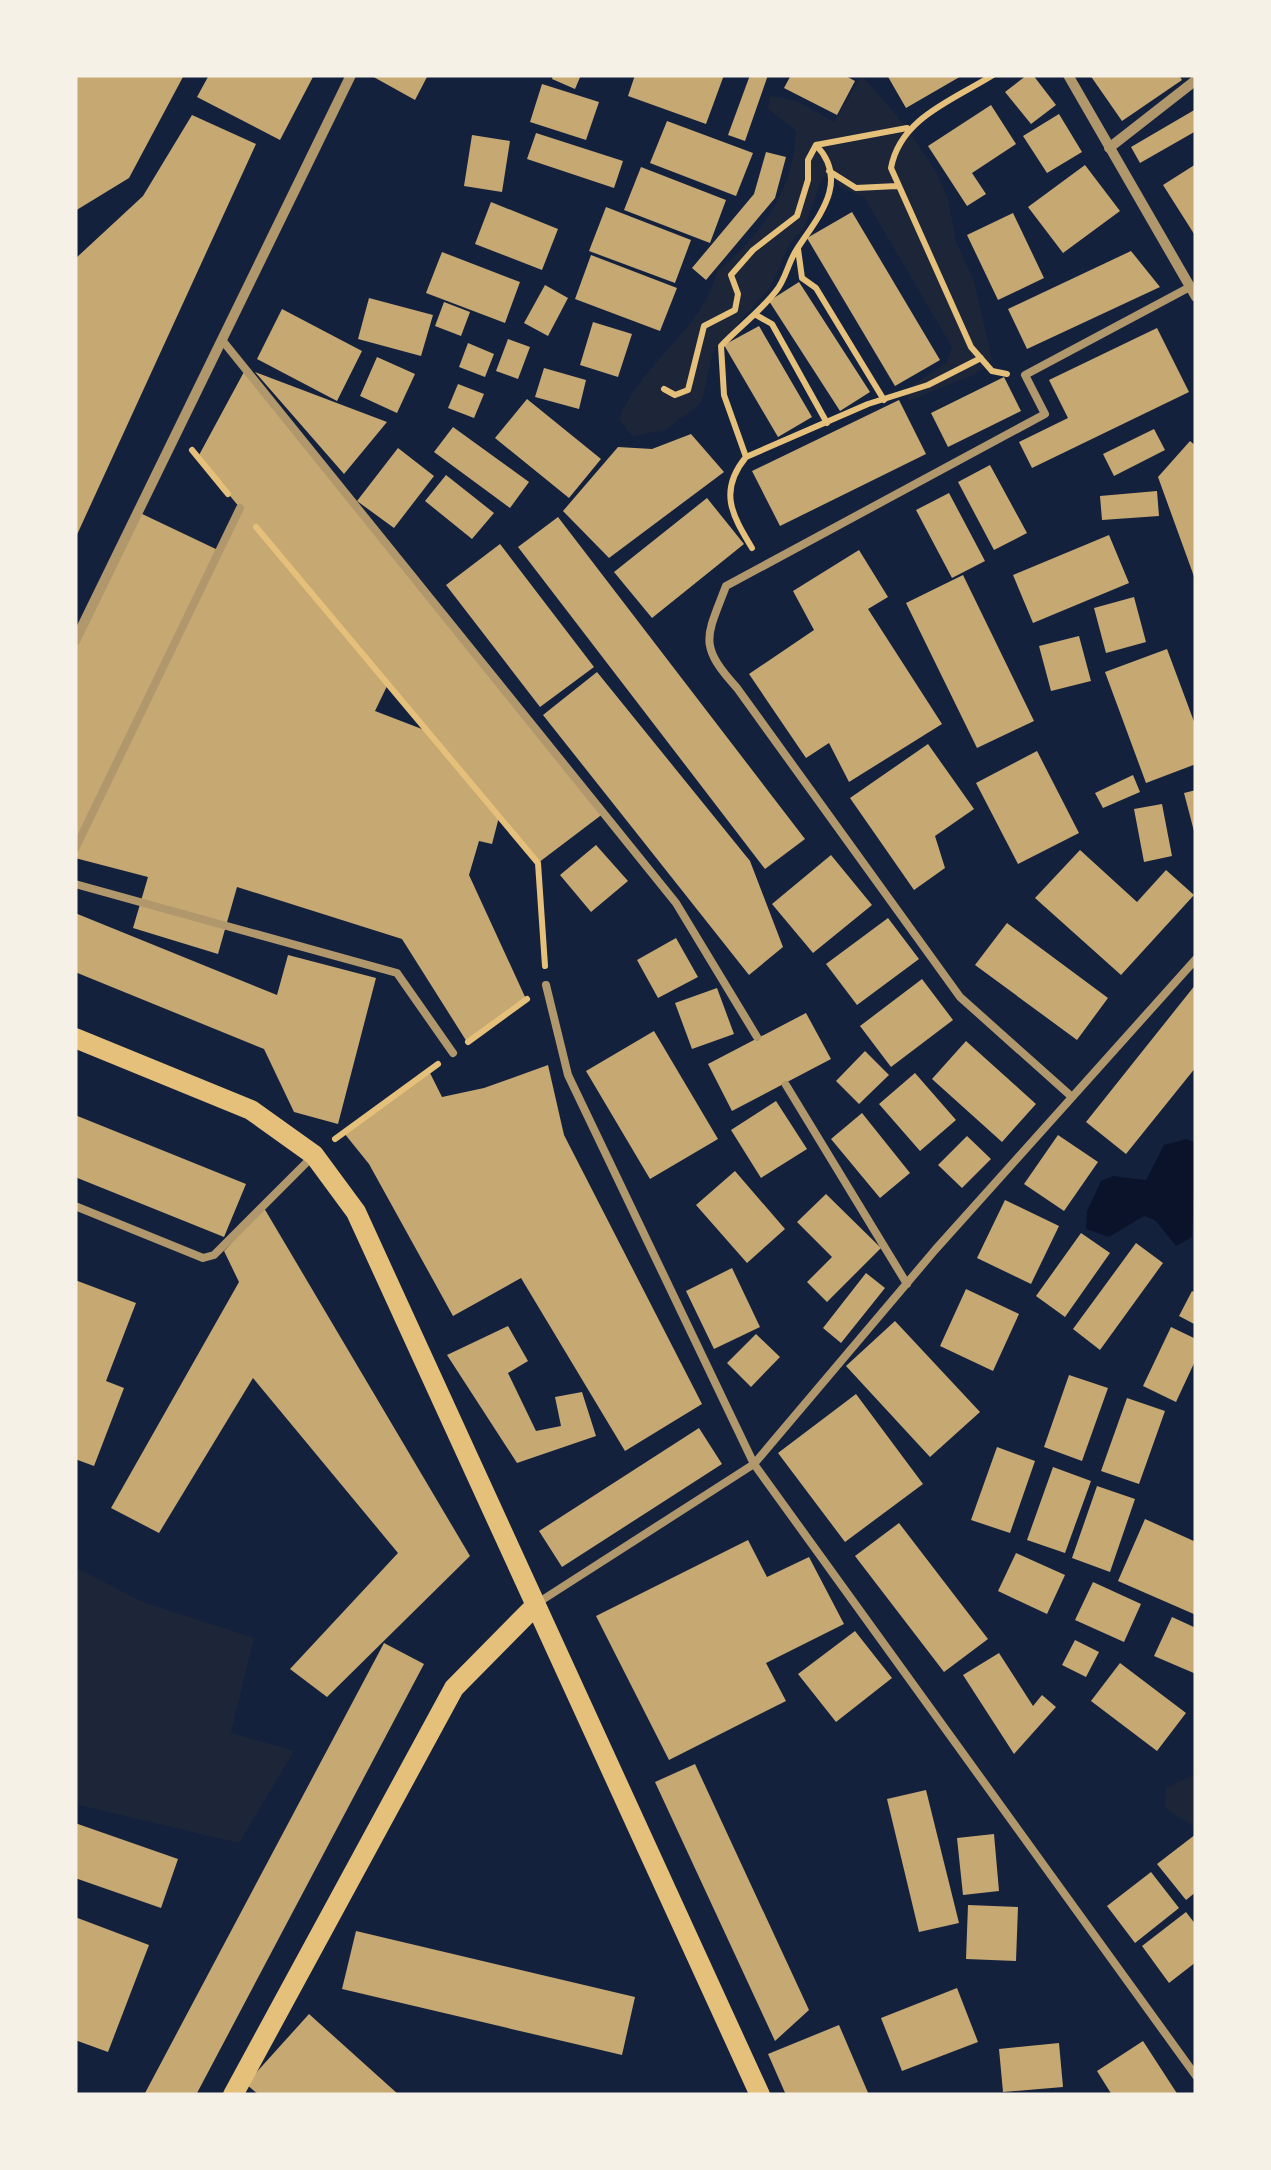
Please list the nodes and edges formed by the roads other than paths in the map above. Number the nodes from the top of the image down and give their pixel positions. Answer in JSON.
{"nodes":[{"id":1,"x":351,"y":75,"type":"edge"},
{"id":2,"x":1068,"y":75,"type":"edge"},
{"id":3,"x":1196,"y":80,"type":"edge"},
{"id":4,"x":1109,"y":148,"type":"junction"},
{"id":5,"x":1192,"y":292,"type":"edge"},
{"id":6,"x":222,"y":340,"type":"junction"},
{"id":7,"x":240,"y":508,"type":"road end"},
{"id":8,"x":75,"y":641,"type":"edge"},
{"id":9,"x":75,"y":848,"type":"edge"},
{"id":10,"x":75,"y":884,"type":"edge"},
{"id":11,"x":1196,"y":958,"type":"edge"},
{"id":12,"x":546,"y":986,"type":"road end"},
{"id":13,"x":757,"y":1037,"type":"dead end"},
{"id":14,"x":75,"y":1038,"type":"edge"},
{"id":15,"x":453,"y":1053,"type":"road end"},
{"id":16,"x":786,"y":1085,"type":"dead end"},
{"id":17,"x":1072,"y":1097,"type":"junction"},
{"id":18,"x":314,"y":1155,"type":"junction"},
{"id":19,"x":75,"y":1206,"type":"edge"},
{"id":20,"x":906,"y":1284,"type":"junction"},
{"id":21,"x":754,"y":1464,"type":"junction"},
{"id":22,"x":536,"y":1604,"type":"junction"},
{"id":23,"x":1196,"y":2076,"type":"edge"},
{"id":24,"x":233,"y":2095,"type":"edge"},
{"id":25,"x":760,"y":2095,"type":"edge"}],
"edges":[{"from":1,"to":6,"type":"street"},
{"from":2,"to":4,"type":"street"},
{"from":3,"to":4,"type":"street"},
{"from":4,"to":5,"type":"street"},
{"from":5,"to":17,"type":"lane"},
{"from":6,"to":8,"type":"street"},
{"from":6,"to":13,"type":"lane"},
{"from":7,"to":9,"type":"lane"},
{"from":10,"to":15,"type":"lane"},
{"from":11,"to":17,"type":"lane"},
{"from":12,"to":21,"type":"lane"},
{"from":14,"to":18,"type":"main road"},
{"from":16,"to":20,"type":"lane"},
{"from":17,"to":20,"type":"lane"},
{"from":18,"to":19,"type":"lane"},
{"from":18,"to":22,"type":"main road"},
{"from":20,"to":21,"type":"lane"},
{"from":21,"to":22,"type":"lane"},
{"from":21,"to":23,"type":"lane"},
{"from":22,"to":24,"type":"main road"},
{"from":22,"to":25,"type":"main road"}]}
